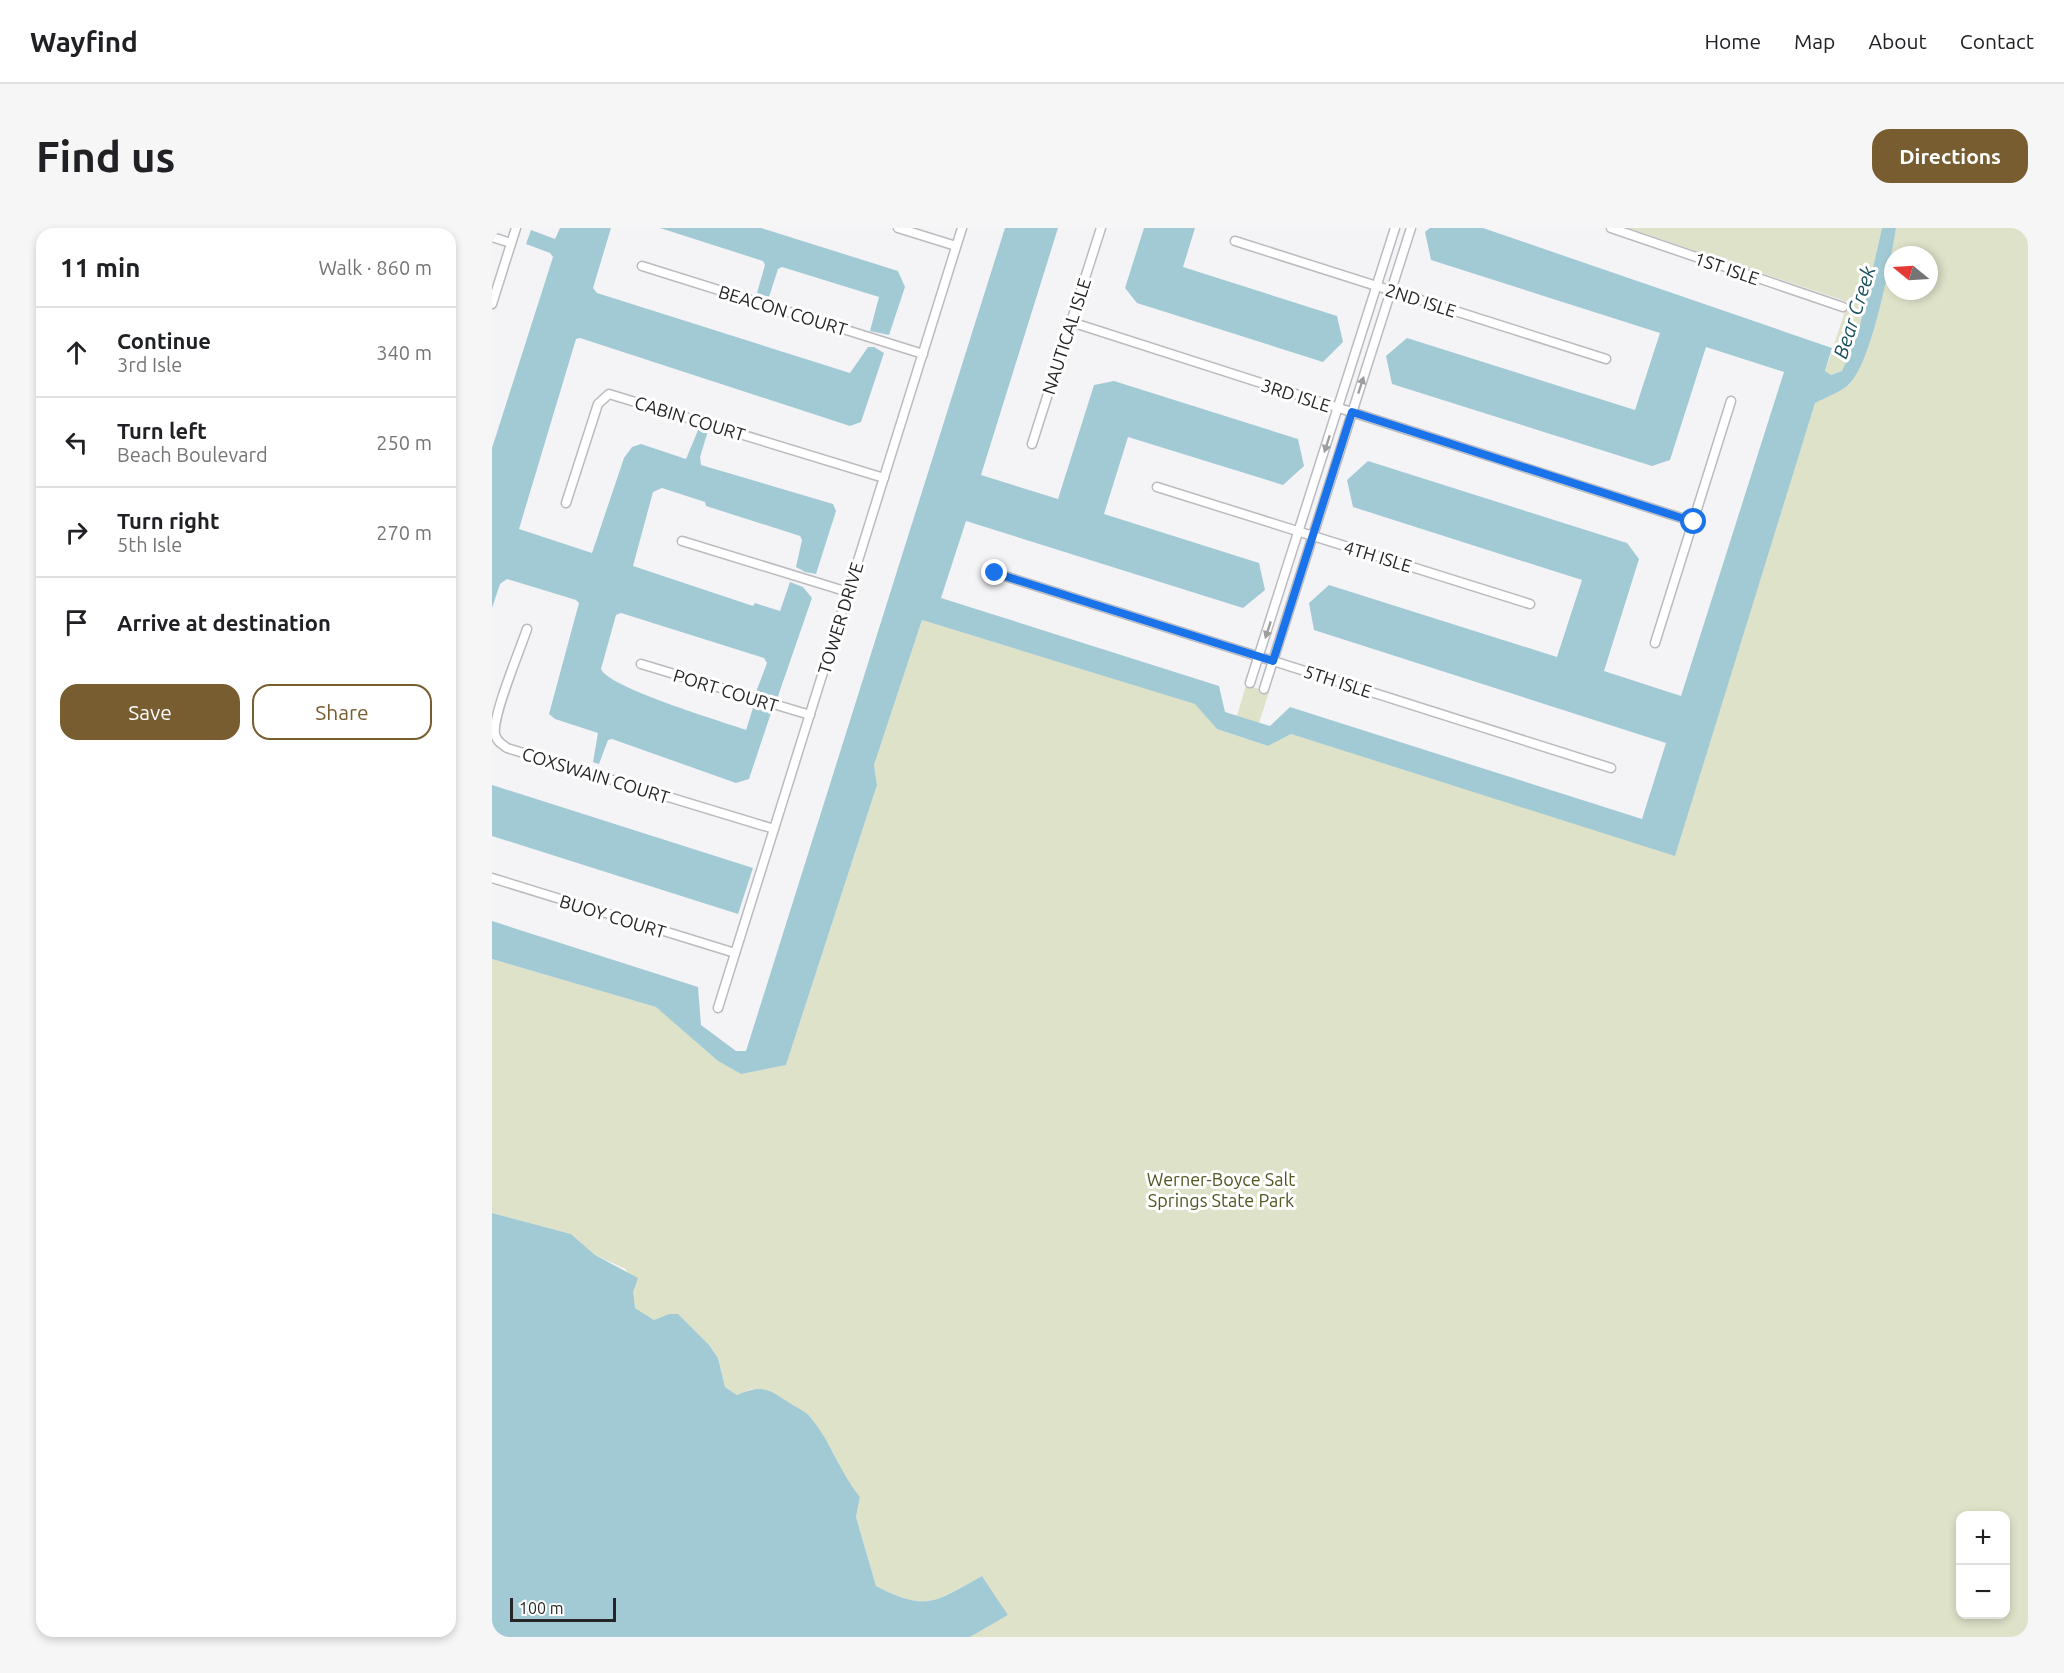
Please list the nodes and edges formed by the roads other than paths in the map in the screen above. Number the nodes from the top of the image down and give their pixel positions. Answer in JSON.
{"nodes":[{"id":1,"x":516,"y":228,"type":"edge"},
{"id":2,"x":898,"y":228,"type":"edge"},
{"id":3,"x":962,"y":228,"type":"edge"},
{"id":4,"x":1101,"y":228,"type":"edge"},
{"id":5,"x":1395,"y":228,"type":"edge"},
{"id":6,"x":1411,"y":228,"type":"edge"},
{"id":7,"x":1611,"y":228,"type":"edge"},
{"id":8,"x":492,"y":237,"type":"edge"},
{"id":9,"x":1235,"y":241,"type":"dead end"},
{"id":10,"x":511,"y":243,"type":"junction"},
{"id":11,"x":956,"y":246,"type":"junction"},
{"id":12,"x":642,"y":266,"type":"dead end"},
{"id":13,"x":1377,"y":286,"type":"junction"},
{"id":14,"x":1391,"y":291,"type":"junction"},
{"id":15,"x":492,"y":304,"type":"edge"},
{"id":16,"x":1843,"y":307,"type":"dead end"},
{"id":17,"x":1071,"y":322,"type":"junction"},
{"id":18,"x":923,"y":354,"type":"junction"},
{"id":19,"x":1606,"y":359,"type":"dead end"},
{"id":20,"x":1731,"y":401,"type":"dead end"},
{"id":21,"x":1338,"y":408,"type":"junction"},
{"id":22,"x":1352,"y":412,"type":"junction"},
{"id":23,"x":1032,"y":444,"type":"dead end"},
{"id":24,"x":884,"y":478,"type":"junction"},
{"id":25,"x":1157,"y":487,"type":"dead end"},
{"id":26,"x":566,"y":503,"type":"dead end"},
{"id":27,"x":1694,"y":522,"type":"junction"},
{"id":28,"x":1299,"y":532,"type":"junction"},
{"id":29,"x":1313,"y":536,"type":"junction"},
{"id":30,"x":682,"y":541,"type":"dead end"},
{"id":31,"x":995,"y":573,"type":"dead end"},
{"id":32,"x":848,"y":592,"type":"junction"},
{"id":33,"x":1530,"y":604,"type":"dead end"},
{"id":34,"x":527,"y":629,"type":"dead end"},
{"id":35,"x":1655,"y":643,"type":"dead end"},
{"id":36,"x":1259,"y":656,"type":"junction"},
{"id":37,"x":1273,"y":661,"type":"junction"},
{"id":38,"x":641,"y":664,"type":"dead end"},
{"id":39,"x":1250,"y":683,"type":"dead end"},
{"id":40,"x":1264,"y":689,"type":"dead end"},
{"id":41,"x":810,"y":715,"type":"junction"},
{"id":42,"x":1611,"y":768,"type":"dead end"},
{"id":43,"x":774,"y":829,"type":"junction"},
{"id":44,"x":492,"y":878,"type":"edge"},
{"id":45,"x":735,"y":953,"type":"junction"},
{"id":46,"x":717,"y":1008,"type":"dead end"}],
"edges":[{"from":1,"to":10,"type":"street"},
{"from":2,"to":11,"type":"street"},
{"from":3,"to":11,"type":"street","name":"TOWER DRIVE"},
{"from":4,"to":17,"type":"street","name":"NAUTICAL ISLE"},
{"from":5,"to":13,"type":"street"},
{"from":6,"to":14,"type":"street"},
{"from":7,"to":16,"type":"street","name":"1ST ISLE"},
{"from":8,"to":10,"type":"street"},
{"from":9,"to":13,"type":"street","name":"2ND ISLE"},
{"from":10,"to":15,"type":"street"},
{"from":11,"to":18,"type":"street","name":"TOWER DRIVE"},
{"from":12,"to":18,"type":"street","name":"BEACON COURT"},
{"from":13,"to":14,"type":"street","name":"2ND ISLE"},
{"from":13,"to":21,"type":"street"},
{"from":14,"to":19,"type":"street","name":"2ND ISLE"},
{"from":22,"to":14,"type":"street","one_way":true},
{"from":17,"to":21,"type":"street","name":"3RD ISLE"},
{"from":17,"to":23,"type":"street","name":"NAUTICAL ISLE"},
{"from":18,"to":24,"type":"street","name":"TOWER DRIVE"},
{"from":20,"to":27,"type":"street"},
{"from":21,"to":22,"type":"street","name":"3RD ISLE"},
{"from":21,"to":28,"type":"street","one_way":true},
{"from":22,"to":27,"type":"street","name":"3RD ISLE"},
{"from":22,"to":29,"type":"street"},
{"from":24,"to":26,"type":"street","name":"CABIN COURT"},
{"from":24,"to":32,"type":"street","name":"TOWER DRIVE"},
{"from":25,"to":28,"type":"street","name":"4TH ISLE"},
{"from":27,"to":35,"type":"street"},
{"from":28,"to":29,"type":"street","name":"4TH ISLE"},
{"from":28,"to":36,"type":"street","one_way":true},
{"from":29,"to":33,"type":"street","name":"4TH ISLE"},
{"from":29,"to":37,"type":"street"},
{"from":30,"to":32,"type":"street"},
{"from":31,"to":36,"type":"street","name":"5TH ISLE"},
{"from":32,"to":41,"type":"street","name":"TOWER DRIVE"},
{"from":34,"to":43,"type":"street","name":"COXSWAIN COURT"},
{"from":36,"to":37,"type":"street","name":"5TH ISLE"},
{"from":36,"to":39,"type":"street"},
{"from":37,"to":40,"type":"street"},
{"from":37,"to":42,"type":"street","name":"5TH ISLE"},
{"from":38,"to":41,"type":"street","name":"PORT COURT"},
{"from":41,"to":43,"type":"street","name":"TOWER DRIVE"},
{"from":43,"to":45,"type":"street","name":"TOWER DRIVE"},
{"from":44,"to":45,"type":"street","name":"BUOY COURT"},
{"from":45,"to":46,"type":"street","name":"TOWER DRIVE"}]}
